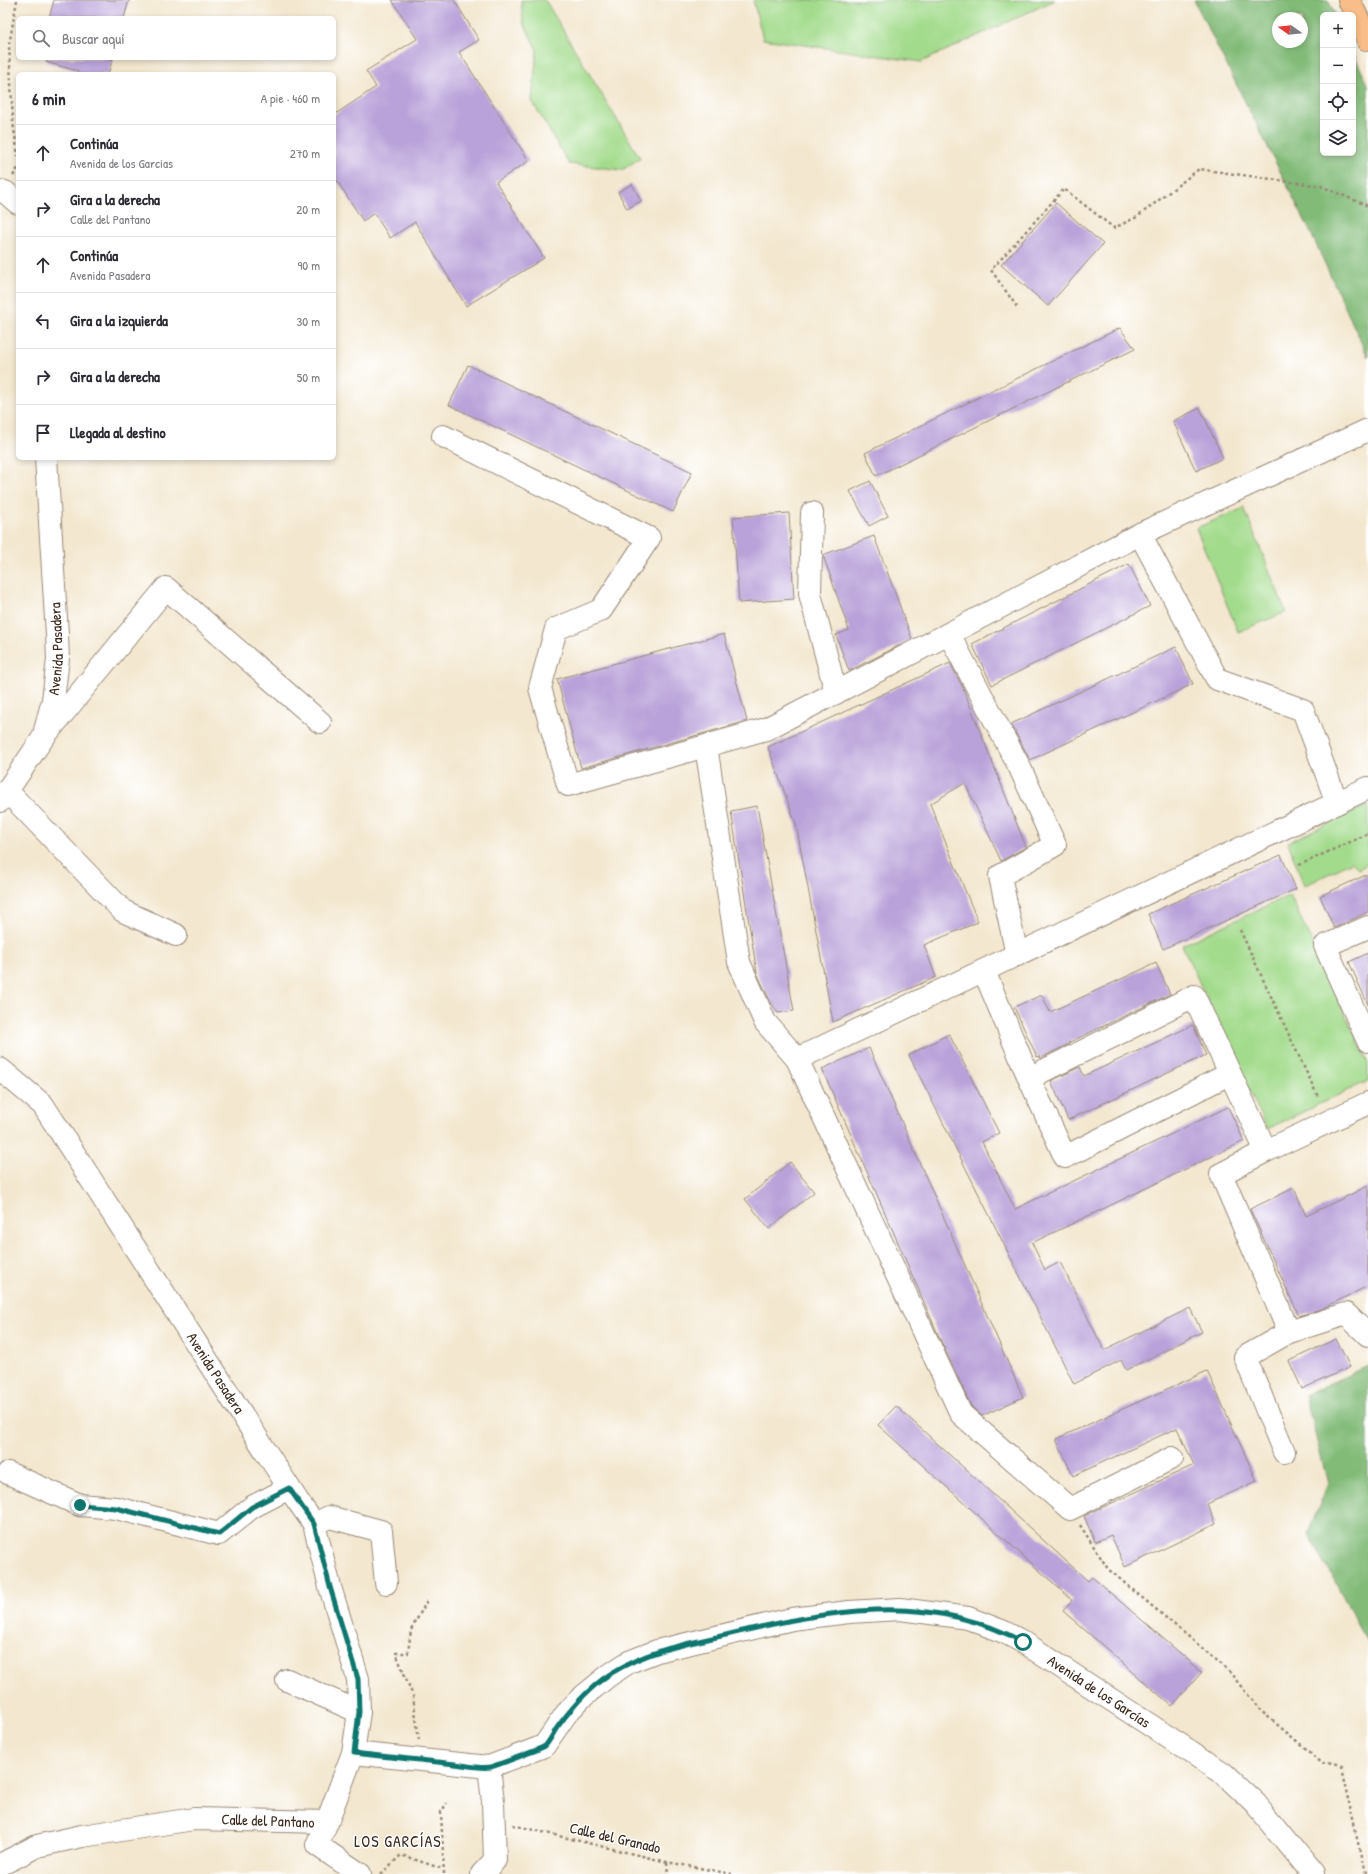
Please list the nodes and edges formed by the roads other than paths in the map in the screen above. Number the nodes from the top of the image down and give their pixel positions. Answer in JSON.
{"nodes":[{"id":1,"x":1349,"y":0,"type":"edge"},
{"id":2,"x":1368,"y":40,"type":"edge"},
{"id":3,"x":0,"y":191,"type":"edge"},
{"id":4,"x":16,"y":201,"type":"edge"},
{"id":5,"x":1368,"y":430,"type":"edge"},
{"id":6,"x":443,"y":436,"type":"dead end"},
{"id":7,"x":46,"y":460,"type":"edge"},
{"id":8,"x":812,"y":513,"type":"dead end"},
{"id":9,"x":1140,"y":534,"type":"junction"},
{"id":10,"x":949,"y":634,"type":"junction"},
{"id":11,"x":836,"y":693,"type":"junction"},
{"id":12,"x":320,"y":722,"type":"dead end"},
{"id":13,"x":43,"y":738,"type":"junction"},
{"id":14,"x":706,"y":746,"type":"junction"},
{"id":15,"x":1368,"y":788,"type":"edge"},
{"id":16,"x":3,"y":795,"type":"edge"},
{"id":17,"x":1337,"y":803,"type":"junction"},
{"id":18,"x":1368,"y":926,"type":"edge"},
{"id":19,"x":176,"y":935,"type":"dead end"},
{"id":20,"x":1017,"y":955,"type":"junction"},
{"id":21,"x":984,"y":971,"type":"junction"},
{"id":22,"x":1365,"y":1027,"type":"edge"},
{"id":23,"x":797,"y":1059,"type":"junction"},
{"id":24,"x":0,"y":1069,"type":"edge"},
{"id":25,"x":1230,"y":1074,"type":"junction"},
{"id":26,"x":1029,"y":1078,"type":"junction"},
{"id":27,"x":1368,"y":1103,"type":"edge"},
{"id":28,"x":1266,"y":1151,"type":"junction"},
{"id":29,"x":1289,"y":1332,"type":"junction"},
{"id":30,"x":1368,"y":1335,"type":"edge"},
{"id":31,"x":1284,"y":1452,"type":"dead end"},
{"id":32,"x":1172,"y":1458,"type":"dead end"},
{"id":33,"x":8,"y":1473,"type":"dead end"},
{"id":34,"x":289,"y":1488,"type":"junction"},
{"id":35,"x":314,"y":1524,"type":"junction"},
{"id":36,"x":386,"y":1583,"type":"dead end"},
{"id":37,"x":287,"y":1680,"type":"dead end"},
{"id":38,"x":359,"y":1712,"type":"junction"},
{"id":39,"x":354,"y":1753,"type":"junction"},
{"id":40,"x":489,"y":1767,"type":"junction"},
{"id":41,"x":327,"y":1822,"type":"junction"},
{"id":42,"x":0,"y":1865,"type":"edge"},
{"id":43,"x":360,"y":1874,"type":"edge"},
{"id":44,"x":482,"y":1874,"type":"edge"},
{"id":45,"x":1313,"y":1874,"type":"edge"}],
"edges":[{"from":1,"to":2,"type":"main road"},
{"from":3,"to":4,"type":"street"},
{"from":5,"to":9,"type":"street"},
{"from":6,"to":14,"type":"street"},
{"from":7,"to":13,"type":"street","name":"Avenida Pasadera"},
{"from":8,"to":11,"type":"street"},
{"from":9,"to":10,"type":"street"},
{"from":9,"to":17,"type":"street"},
{"from":10,"to":11,"type":"street"},
{"from":10,"to":20,"type":"street"},
{"from":11,"to":14,"type":"street"},
{"from":12,"to":13,"type":"street"},
{"from":13,"to":16,"type":"street","name":"Avenida Pasadera"},
{"from":14,"to":23,"type":"street"},
{"from":15,"to":17,"type":"street"},
{"from":16,"to":19,"type":"street"},
{"from":17,"to":20,"type":"street"},
{"from":18,"to":22,"type":"street"},
{"from":20,"to":21,"type":"street"},
{"from":21,"to":23,"type":"street"},
{"from":21,"to":26,"type":"street"},
{"from":23,"to":32,"type":"street"},
{"from":24,"to":34,"type":"street","name":"Avenida Pasadera"},
{"from":25,"to":26,"type":"street"},
{"from":25,"to":26,"type":"street"},
{"from":25,"to":28,"type":"street"},
{"from":27,"to":28,"type":"street"},
{"from":28,"to":29,"type":"street"},
{"from":29,"to":30,"type":"street"},
{"from":29,"to":31,"type":"street"},
{"from":33,"to":34,"type":"street"},
{"from":34,"to":35,"type":"street","name":"Avenida Pasadera"},
{"from":35,"to":36,"type":"street"},
{"from":35,"to":38,"type":"street","name":"Avenida Pasadera"},
{"from":37,"to":38,"type":"street"},
{"from":38,"to":39,"type":"street","name":"Calle del Pantano"},
{"from":39,"to":40,"type":"street","name":"Avenida de los Garcías"},
{"from":39,"to":41,"type":"street","name":"Calle del Pantano"},
{"from":40,"to":44,"type":"street"},
{"from":40,"to":45,"type":"street","name":"Avenida de los Garcías"},
{"from":41,"to":42,"type":"street","name":"Calle del Pantano"},
{"from":41,"to":43,"type":"street"}]}
